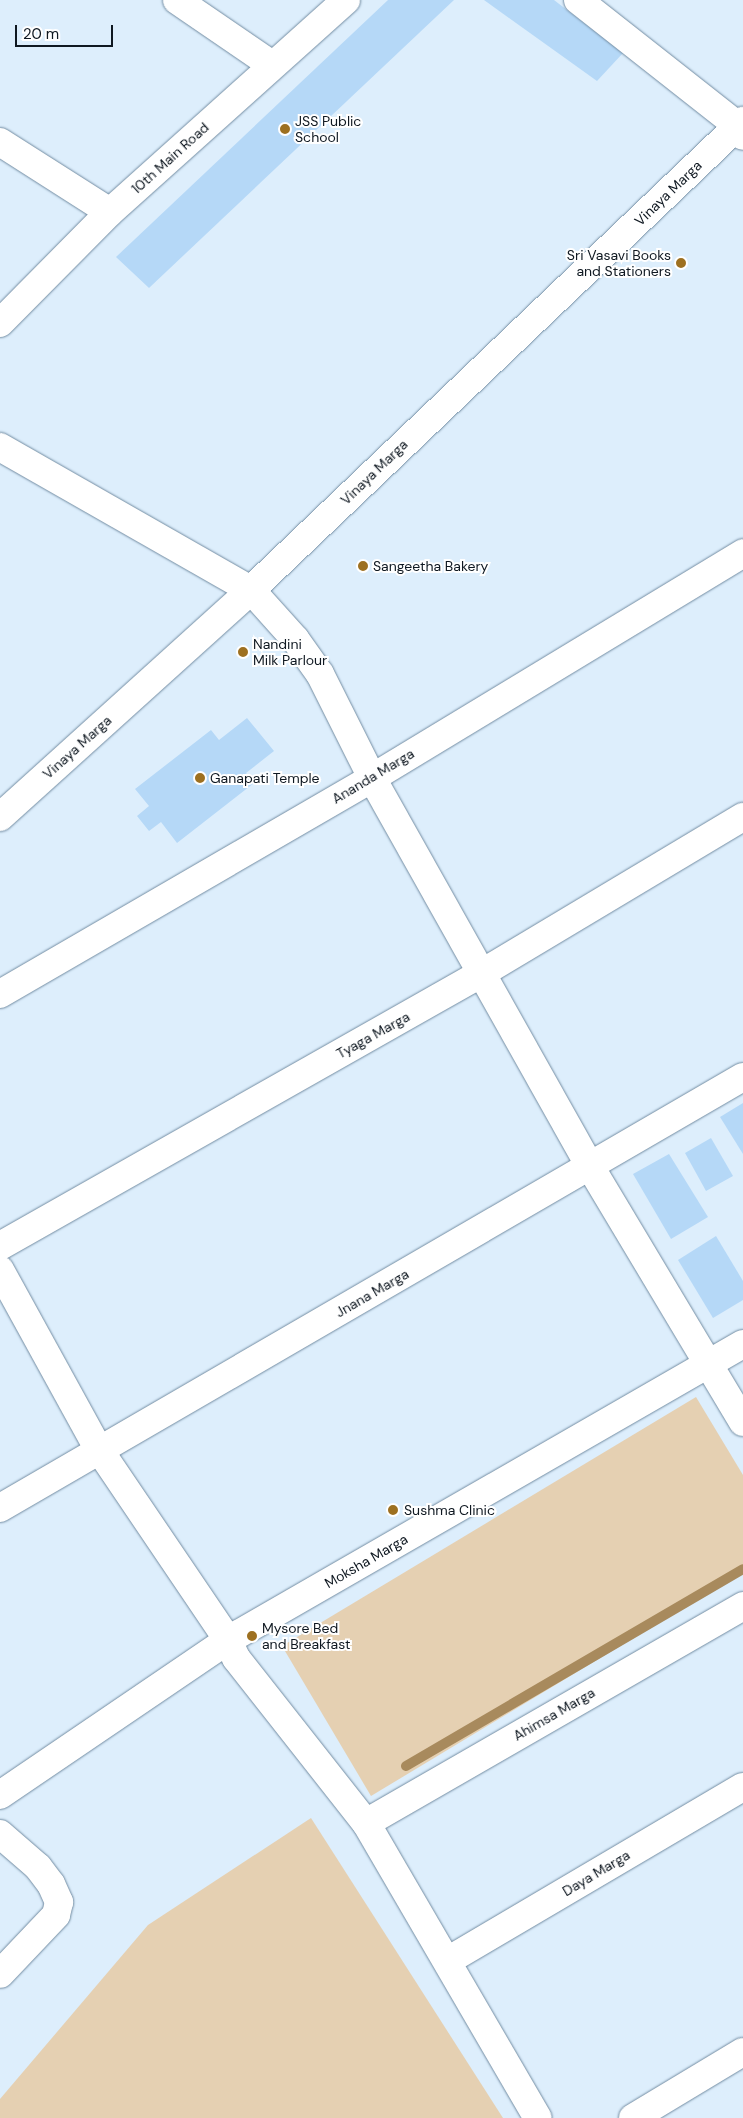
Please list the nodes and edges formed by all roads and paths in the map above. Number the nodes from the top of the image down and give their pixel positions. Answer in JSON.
{"nodes":[{"id":1,"x":177,"y":0,"type":"edge"},
{"id":2,"x":346,"y":0,"type":"edge"},
{"id":3,"x":578,"y":0,"type":"edge"},
{"id":4,"x":272,"y":65,"type":"junction"},
{"id":5,"x":741,"y":128,"type":"edge"},
{"id":6,"x":0,"y":142,"type":"edge"},
{"id":7,"x":110,"y":212,"type":"junction"},
{"id":8,"x":0,"y":323,"type":"edge"},
{"id":9,"x":0,"y":447,"type":"edge"},
{"id":10,"x":743,"y":553,"type":"edge"},
{"id":11,"x":251,"y":590,"type":"junction"},
{"id":12,"x":372,"y":778,"type":"junction"},
{"id":13,"x":743,"y":816,"type":"edge"},
{"id":14,"x":0,"y":817,"type":"edge"},
{"id":15,"x":482,"y":973,"type":"junction"},
{"id":16,"x":0,"y":994,"type":"edge"},
{"id":17,"x":743,"y":1078,"type":"edge"},
{"id":18,"x":591,"y":1168,"type":"junction"},
{"id":19,"x":0,"y":1246,"type":"edge"},
{"id":20,"x":0,"y":1270,"type":"edge"},
{"id":21,"x":743,"y":1344,"type":"edge"},
{"id":22,"x":708,"y":1365,"type":"junction"},
{"id":23,"x":743,"y":1422,"type":"edge"},
{"id":24,"x":98,"y":1448,"type":"junction"},
{"id":25,"x":0,"y":1508,"type":"edge"},
{"id":26,"x":743,"y":1606,"type":"edge"},
{"id":27,"x":228,"y":1640,"type":"junction"},
{"id":28,"x":743,"y":1786,"type":"edge"},
{"id":29,"x":0,"y":1795,"type":"edge"},
{"id":30,"x":366,"y":1823,"type":"junction"},
{"id":31,"x":0,"y":1834,"type":"edge"},
{"id":32,"x":449,"y":1960,"type":"junction"},
{"id":33,"x":0,"y":1974,"type":"edge"},
{"id":34,"x":743,"y":2052,"type":"edge"},
{"id":35,"x":538,"y":2118,"type":"edge"},
{"id":36,"x":633,"y":2118,"type":"edge"}],
"edges":[{"from":1,"to":4,"type":"street"},
{"from":2,"to":4,"type":"street","name":"10th Main Road"},
{"from":3,"to":5,"type":"street"},
{"from":4,"to":7,"type":"street","name":"10th Main Road"},
{"from":5,"to":11,"type":"street","name":"Vinaya Marga"},
{"from":6,"to":7,"type":"street"},
{"from":7,"to":8,"type":"street","name":"10th Main Road"},
{"from":9,"to":11,"type":"street"},
{"from":10,"to":12,"type":"street","name":"Ananda Marga"},
{"from":11,"to":12,"type":"street"},
{"from":11,"to":14,"type":"street","name":"Vinaya Marga"},
{"from":12,"to":15,"type":"street"},
{"from":12,"to":16,"type":"street","name":"Ananda Marga"},
{"from":13,"to":15,"type":"street","name":"Tyaga Marga"},
{"from":15,"to":18,"type":"street"},
{"from":15,"to":19,"type":"street","name":"Tyaga Marga"},
{"from":17,"to":18,"type":"street","name":"Jnana Marga"},
{"from":18,"to":22,"type":"street"},
{"from":18,"to":24,"type":"street","name":"Jnana Marga"},
{"from":20,"to":24,"type":"street"},
{"from":21,"to":22,"type":"street","name":"Moksha Marga"},
{"from":22,"to":23,"type":"street"},
{"from":22,"to":27,"type":"street","name":"Moksha Marga"},
{"from":24,"to":25,"type":"street","name":"Jnana Marga"},
{"from":24,"to":27,"type":"street"},
{"from":26,"to":30,"type":"street","name":"Ahimsa Marga"},
{"from":27,"to":29,"type":"street","name":"Moksha Marga"},
{"from":27,"to":30,"type":"street"},
{"from":28,"to":32,"type":"street","name":"Daya Marga"},
{"from":30,"to":32,"type":"street"},
{"from":31,"to":33,"type":"street"},
{"from":32,"to":35,"type":"street"},
{"from":34,"to":36,"type":"street"}]}
